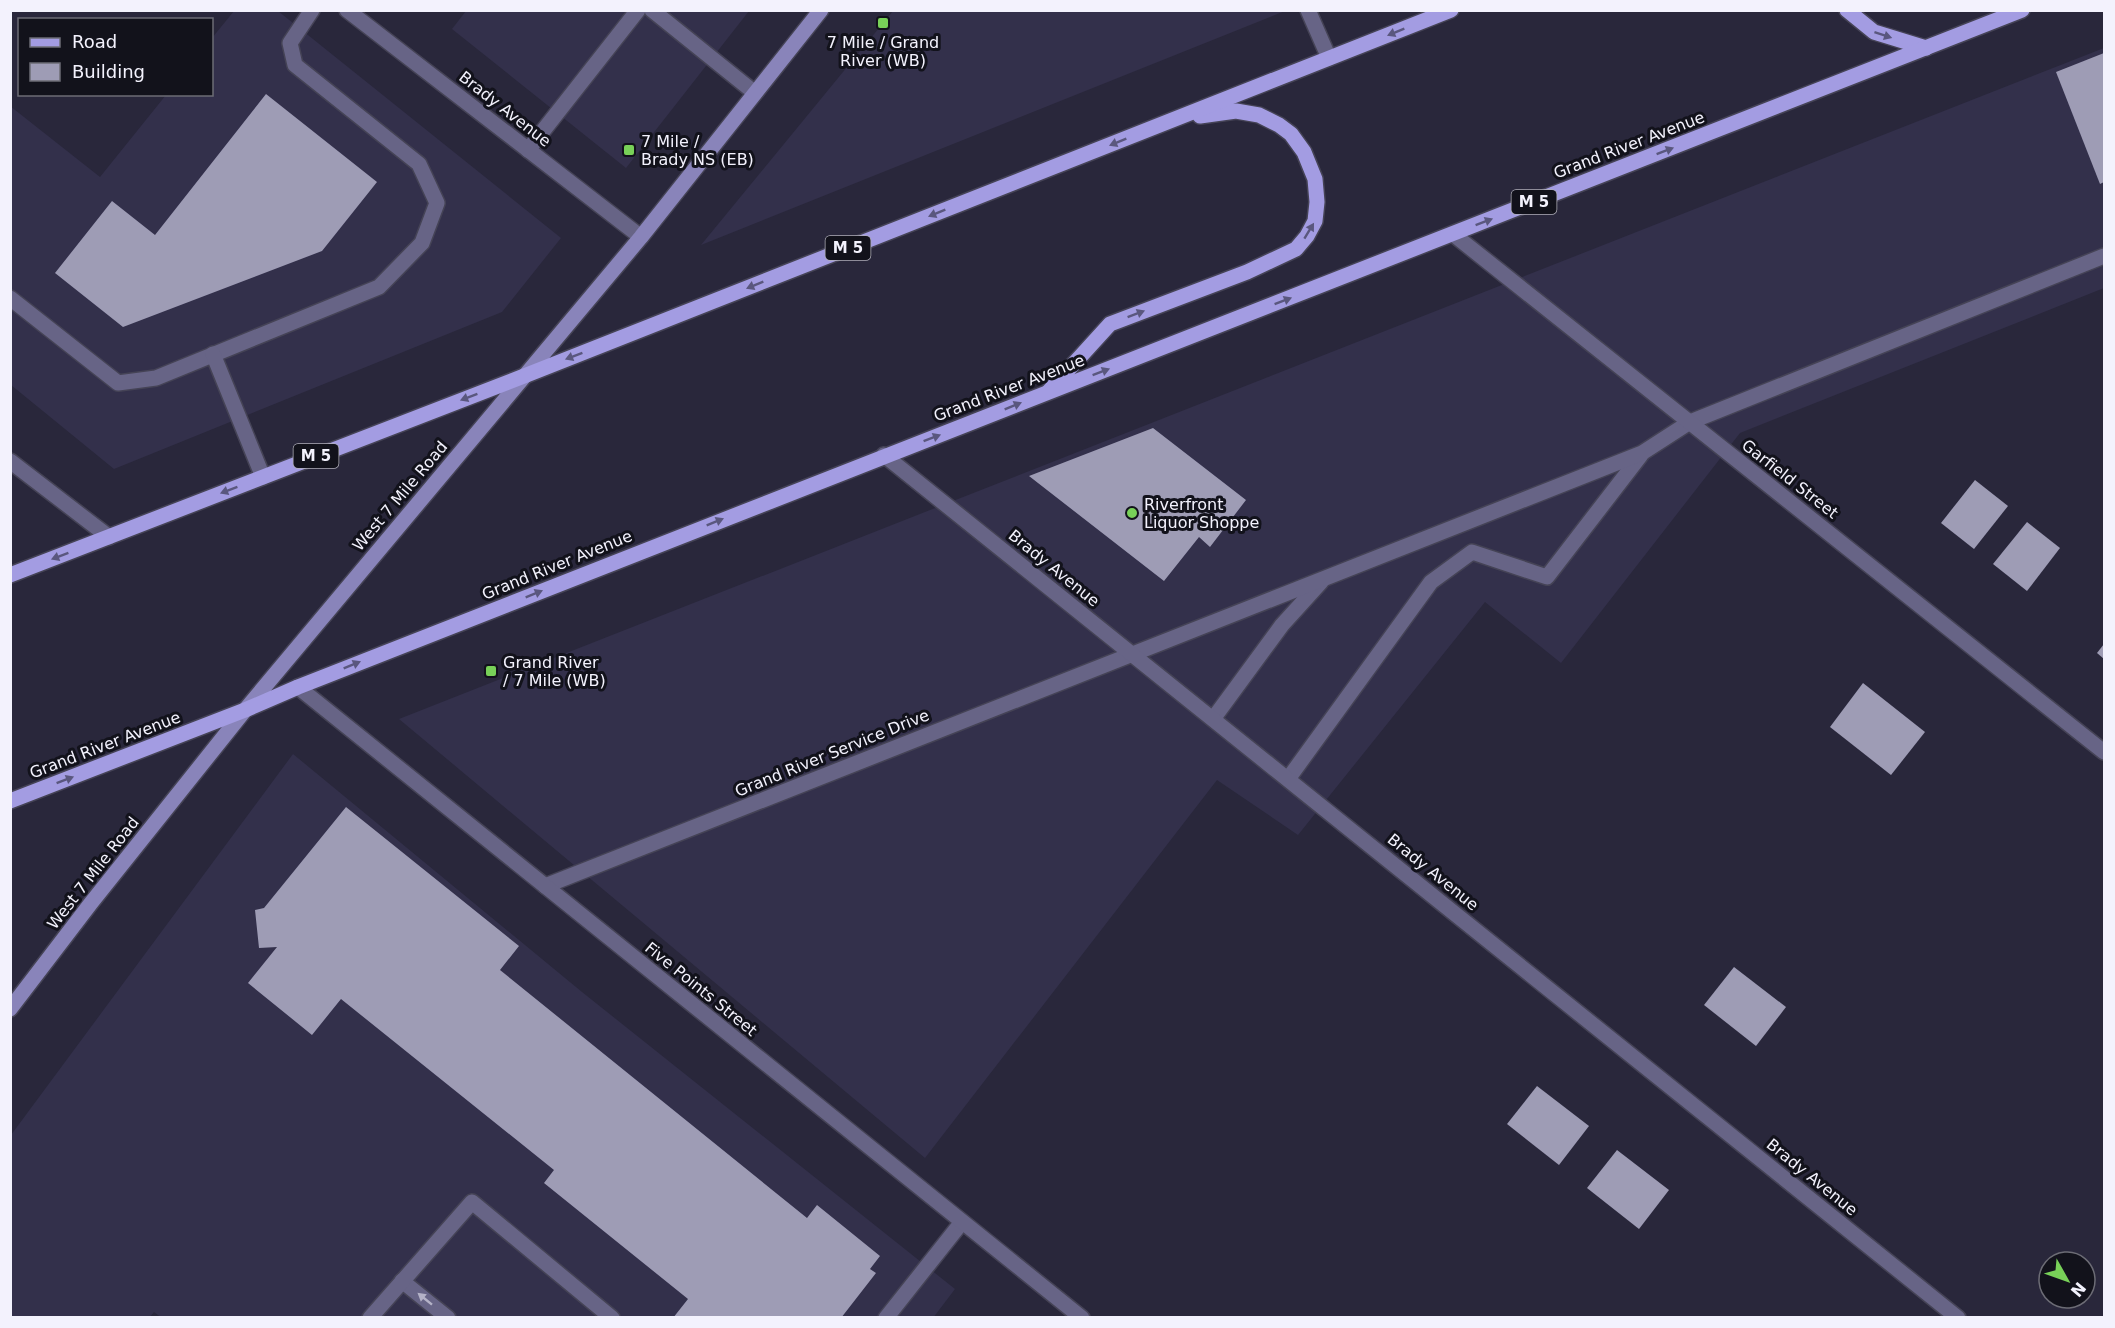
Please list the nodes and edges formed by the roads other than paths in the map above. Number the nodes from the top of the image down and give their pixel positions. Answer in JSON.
{"nodes":[{"id":1,"x":312,"y":10,"type":"edge"},
{"id":2,"x":347,"y":10,"type":"edge"},
{"id":3,"x":638,"y":10,"type":"edge"},
{"id":4,"x":652,"y":10,"type":"edge"},
{"id":5,"x":821,"y":10,"type":"edge"},
{"id":6,"x":1308,"y":10,"type":"edge"},
{"id":7,"x":1451,"y":10,"type":"edge"},
{"id":8,"x":1847,"y":10,"type":"edge"},
{"id":9,"x":2022,"y":10,"type":"edge"},
{"id":10,"x":1926,"y":48,"type":"junction"},
{"id":11,"x":1329,"y":58,"type":"junction"},
{"id":12,"x":755,"y":93,"type":"junction"},
{"id":13,"x":1173,"y":120,"type":"junction"},
{"id":14,"x":528,"y":150,"type":"junction"},
{"id":15,"x":1453,"y":234,"type":"junction"},
{"id":16,"x":641,"y":237,"type":"junction"},
{"id":17,"x":2104,"y":256,"type":"edge"},
{"id":18,"x":10,"y":298,"type":"edge"},
{"id":19,"x":213,"y":354,"type":"junction"},
{"id":20,"x":524,"y":376,"type":"junction"},
{"id":21,"x":1047,"y":393,"type":"junction"},
{"id":22,"x":1690,"y":422,"type":"junction"},
{"id":23,"x":1642,"y":453,"type":"junction"},
{"id":24,"x":884,"y":455,"type":"junction"},
{"id":25,"x":10,"y":460,"type":"edge"},
{"id":26,"x":263,"y":477,"type":"junction"},
{"id":27,"x":109,"y":537,"type":"junction"},
{"id":28,"x":10,"y":575,"type":"edge"},
{"id":29,"x":1325,"y":578,"type":"junction"},
{"id":30,"x":1132,"y":654,"type":"junction"},
{"id":31,"x":298,"y":687,"type":"junction"},
{"id":32,"x":245,"y":710,"type":"junction"},
{"id":33,"x":1213,"y":719,"type":"junction"},
{"id":34,"x":2104,"y":752,"type":"edge"},
{"id":35,"x":1288,"y":779,"type":"junction"},
{"id":36,"x":10,"y":801,"type":"edge"},
{"id":37,"x":545,"y":886,"type":"junction"},
{"id":38,"x":10,"y":1009,"type":"edge"},
{"id":39,"x":962,"y":1222,"type":"junction"},
{"id":40,"x":402,"y":1281,"type":"junction"},
{"id":41,"x":370,"y":1317,"type":"edge"},
{"id":42,"x":448,"y":1317,"type":"edge"},
{"id":43,"x":612,"y":1317,"type":"edge"},
{"id":44,"x":886,"y":1317,"type":"edge"},
{"id":45,"x":1082,"y":1317,"type":"edge"},
{"id":46,"x":1958,"y":1317,"type":"edge"}],
"edges":[{"from":1,"to":19,"type":"street"},
{"from":2,"to":14,"type":"street","name":"Brady Avenue"},
{"from":3,"to":14,"type":"street"},
{"from":4,"to":12,"type":"street"},
{"from":5,"to":12,"type":"main road","name":"West 7 Mile Road"},
{"from":6,"to":11,"type":"street"},
{"from":7,"to":11,"type":"main road","number":"M 5","one_way":true},
{"from":8,"to":10,"type":"main road","one_way":true},
{"from":9,"to":10,"type":"main road","name":"Grand River Avenue","number":"M 5"},
{"from":15,"to":10,"type":"main road","name":"Grand River Avenue","number":"M 5","one_way":true},
{"from":11,"to":13,"type":"main road","number":"M 5"},
{"from":12,"to":16,"type":"main road","name":"West 7 Mile Road"},
{"from":13,"to":20,"type":"main road","number":"M 5","one_way":true},
{"from":21,"to":13,"type":"main road","one_way":true},
{"from":14,"to":16,"type":"street","name":"Brady Avenue"},
{"from":21,"to":15,"type":"main road","name":"Grand River Avenue","number":"M 5","one_way":true},
{"from":15,"to":22,"type":"street","name":"Garfield Street"},
{"from":16,"to":20,"type":"main road","name":"West 7 Mile Road"},
{"from":17,"to":22,"type":"street"},
{"from":18,"to":19,"type":"street"},
{"from":19,"to":26,"type":"street"},
{"from":20,"to":26,"type":"main road","number":"M 5","one_way":true},
{"from":20,"to":32,"type":"main road","name":"West 7 Mile Road"},
{"from":24,"to":21,"type":"main road","name":"Grand River Avenue","number":"M 5","one_way":true},
{"from":22,"to":23,"type":"street"},
{"from":22,"to":34,"type":"street","name":"Garfield Street"},
{"from":23,"to":29,"type":"street"},
{"from":23,"to":35,"type":"street"},
{"from":24,"to":30,"type":"street","name":"Brady Avenue"},
{"from":31,"to":24,"type":"main road","name":"Grand River Avenue","number":"M 5","one_way":true},
{"from":25,"to":27,"type":"street"},
{"from":26,"to":27,"type":"main road","number":"M 5","one_way":true},
{"from":27,"to":28,"type":"main road","number":"M 5","one_way":true},
{"from":29,"to":30,"type":"street"},
{"from":29,"to":33,"type":"street"},
{"from":30,"to":33,"type":"street","name":"Brady Avenue"},
{"from":30,"to":37,"type":"street","name":"Grand River Service Drive"},
{"from":31,"to":32,"type":"main road","name":"Grand River Avenue","number":"M 5"},
{"from":31,"to":37,"type":"street","name":"Five Points Street"},
{"from":36,"to":32,"type":"main road","name":"Grand River Avenue","number":"M 5","one_way":true},
{"from":32,"to":38,"type":"main road","name":"West 7 Mile Road"},
{"from":33,"to":35,"type":"street","name":"Brady Avenue"},
{"from":35,"to":46,"type":"street","name":"Brady Avenue"},
{"from":37,"to":39,"type":"street","name":"Five Points Street"},
{"from":39,"to":44,"type":"street"},
{"from":39,"to":45,"type":"street","name":"Five Points Street"},
{"from":40,"to":41,"type":"street"},
{"from":42,"to":40,"type":"street","one_way":true},
{"from":40,"to":43,"type":"street"}]}
